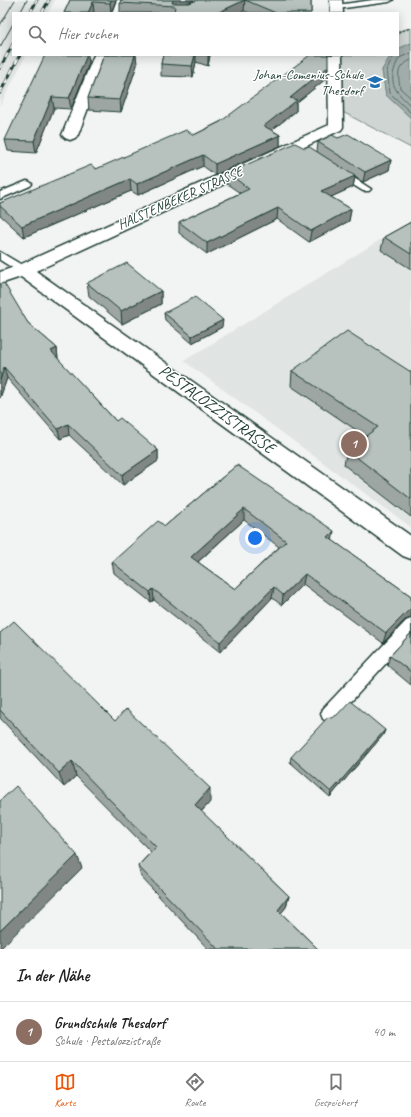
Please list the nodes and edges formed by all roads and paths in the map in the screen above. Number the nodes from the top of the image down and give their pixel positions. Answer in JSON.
{"nodes":[{"id":1,"x":121,"y":0,"type":"edge"},
{"id":2,"x":389,"y":0,"type":"edge"},
{"id":3,"x":337,"y":6,"type":"edge"},
{"id":4,"x":116,"y":12,"type":"edge"},
{"id":5,"x":411,"y":28,"type":"edge"},
{"id":6,"x":399,"y":32,"type":"edge"},
{"id":7,"x":101,"y":56,"type":"edge"},
{"id":8,"x":335,"y":56,"type":"edge"},
{"id":9,"x":70,"y":135,"type":"dead end"},
{"id":10,"x":334,"y":169,"type":"edge"},
{"id":11,"x":27,"y":184,"type":"dead end"},
{"id":12,"x":366,"y":189,"type":"dead end"},
{"id":13,"x":0,"y":196,"type":"edge"},
{"id":14,"x":0,"y":255,"type":"edge"},
{"id":15,"x":23,"y":270,"type":"junction"},
{"id":16,"x":0,"y":278,"type":"edge"},
{"id":17,"x":411,"y":549,"type":"edge"},
{"id":18,"x":411,"y":626,"type":"edge"},
{"id":19,"x":329,"y":714,"type":"dead end"}],
"edges":[{"from":1,"to":4,"type":"lane"},
{"from":2,"to":3,"type":"lane"},
{"from":5,"to":6,"type":"path"},
{"from":7,"to":9,"type":"street"},
{"from":8,"to":15,"type":"street","name":"HALSTENBEKER STRASSE"},
{"from":10,"to":12,"type":"lane"},
{"from":11,"to":13,"type":"lane"},
{"from":14,"to":15,"type":"lane"},
{"from":15,"to":16,"type":"street","name":"HALSTENBEKER STRASSE"},
{"from":15,"to":17,"type":"street","name":"PESTALOZZISTRASSE"},
{"from":18,"to":19,"type":"lane"}]}
